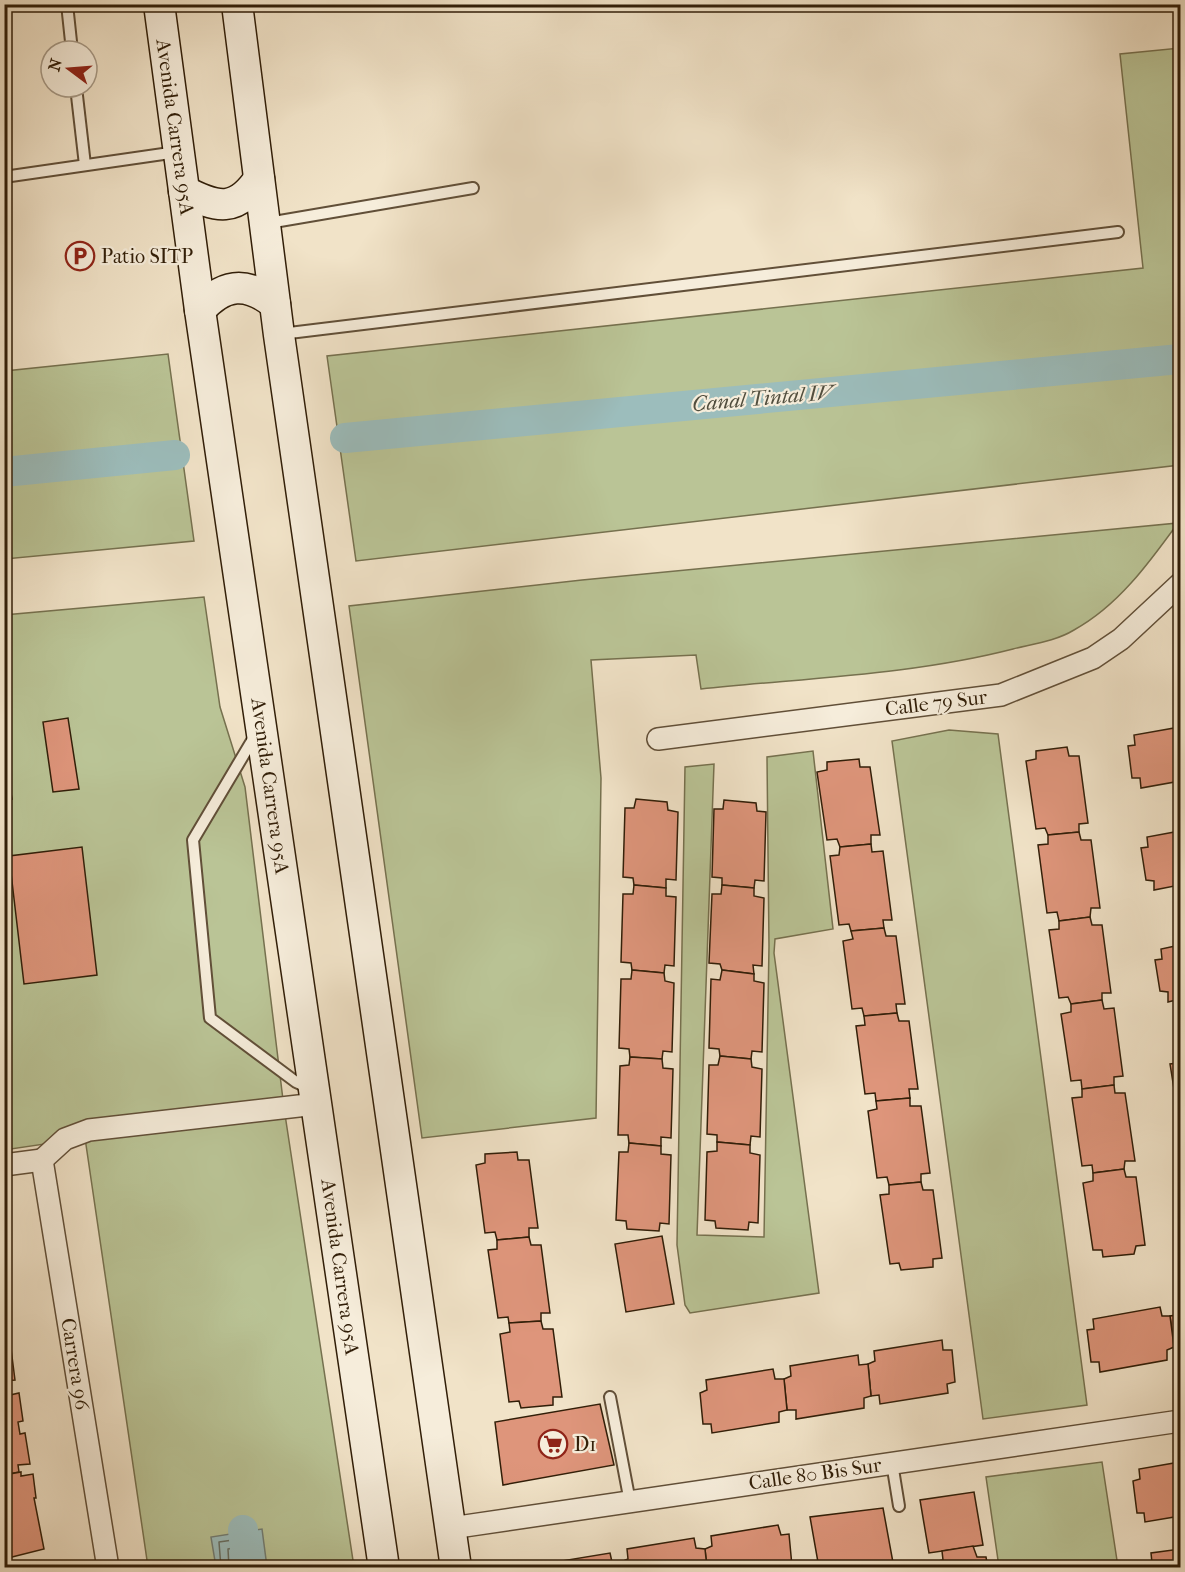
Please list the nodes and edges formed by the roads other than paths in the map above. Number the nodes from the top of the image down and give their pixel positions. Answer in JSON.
{"nodes":[{"id":1,"x":67,"y":4,"type":"edge"},
{"id":2,"x":159,"y":4,"type":"edge"},
{"id":3,"x":237,"y":4,"type":"edge"},
{"id":4,"x":71,"y":39,"type":"edge"},
{"id":5,"x":78,"y":99,"type":"edge"},
{"id":6,"x":178,"y":152,"type":"junction"},
{"id":7,"x":86,"y":165,"type":"junction"},
{"id":8,"x":4,"y":177,"type":"edge"},
{"id":9,"x":259,"y":178,"type":"junction"},
{"id":10,"x":472,"y":188,"type":"dead end"},
{"id":11,"x":184,"y":191,"type":"junction"},
{"id":12,"x":265,"y":223,"type":"junction"},
{"id":13,"x":1118,"y":232,"type":"dead end"},
{"id":14,"x":275,"y":304,"type":"junction"},
{"id":15,"x":200,"y":310,"type":"junction"},
{"id":16,"x":279,"y":335,"type":"junction"},
{"id":17,"x":1180,"y":584,"type":"edge"},
{"id":18,"x":261,"y":726,"type":"junction"},
{"id":19,"x":658,"y":739,"type":"dead end"},
{"id":20,"x":315,"y":1097,"type":"junction"},
{"id":21,"x":42,"y":1160,"type":"junction"},
{"id":22,"x":4,"y":1165,"type":"edge"},
{"id":23,"x":610,"y":1396,"type":"dead end"},
{"id":24,"x":1180,"y":1422,"type":"edge"},
{"id":25,"x":892,"y":1463,"type":"junction"},
{"id":26,"x":630,"y":1502,"type":"junction"},
{"id":27,"x":899,"y":1506,"type":"dead end"},
{"id":28,"x":451,"y":1528,"type":"junction"},
{"id":29,"x":108,"y":1568,"type":"edge"},
{"id":30,"x":384,"y":1568,"type":"edge"},
{"id":31,"x":456,"y":1568,"type":"edge"}],
"edges":[{"from":1,"to":4,"type":"lane"},
{"from":2,"to":6,"type":"main road","name":"Avenida Carrera 95A"},
{"from":3,"to":9,"type":"main road"},
{"from":5,"to":7,"type":"lane"},
{"from":6,"to":7,"type":"lane"},
{"from":6,"to":11,"type":"main road","name":"Avenida Carrera 95A"},
{"from":7,"to":8,"type":"lane"},
{"from":9,"to":11,"type":"main road"},
{"from":9,"to":12,"type":"main road"},
{"from":10,"to":12,"type":"lane"},
{"from":11,"to":15,"type":"main road","name":"Avenida Carrera 95A"},
{"from":12,"to":14,"type":"main road"},
{"from":13,"to":16,"type":"lane"},
{"from":14,"to":15,"type":"main road"},
{"from":14,"to":16,"type":"main road"},
{"from":15,"to":18,"type":"main road","name":"Avenida Carrera 95A"},
{"from":16,"to":28,"type":"main road"},
{"from":17,"to":19,"type":"street","name":"Calle 79 Sur"},
{"from":18,"to":20,"type":"main road","name":"Avenida Carrera 95A"},
{"from":18,"to":20,"type":"lane"},
{"from":20,"to":21,"type":"street"},
{"from":20,"to":30,"type":"main road","name":"Avenida Carrera 95A"},
{"from":21,"to":22,"type":"street"},
{"from":21,"to":29,"type":"street","name":"Carrera 96"},
{"from":23,"to":26,"type":"lane"},
{"from":24,"to":25,"type":"street","name":"Calle 80 Bis Sur"},
{"from":25,"to":26,"type":"street","name":"Calle 80 Bis Sur"},
{"from":25,"to":27,"type":"lane"},
{"from":26,"to":28,"type":"street","name":"Calle 80 Bis Sur"},
{"from":28,"to":31,"type":"main road"}]}
